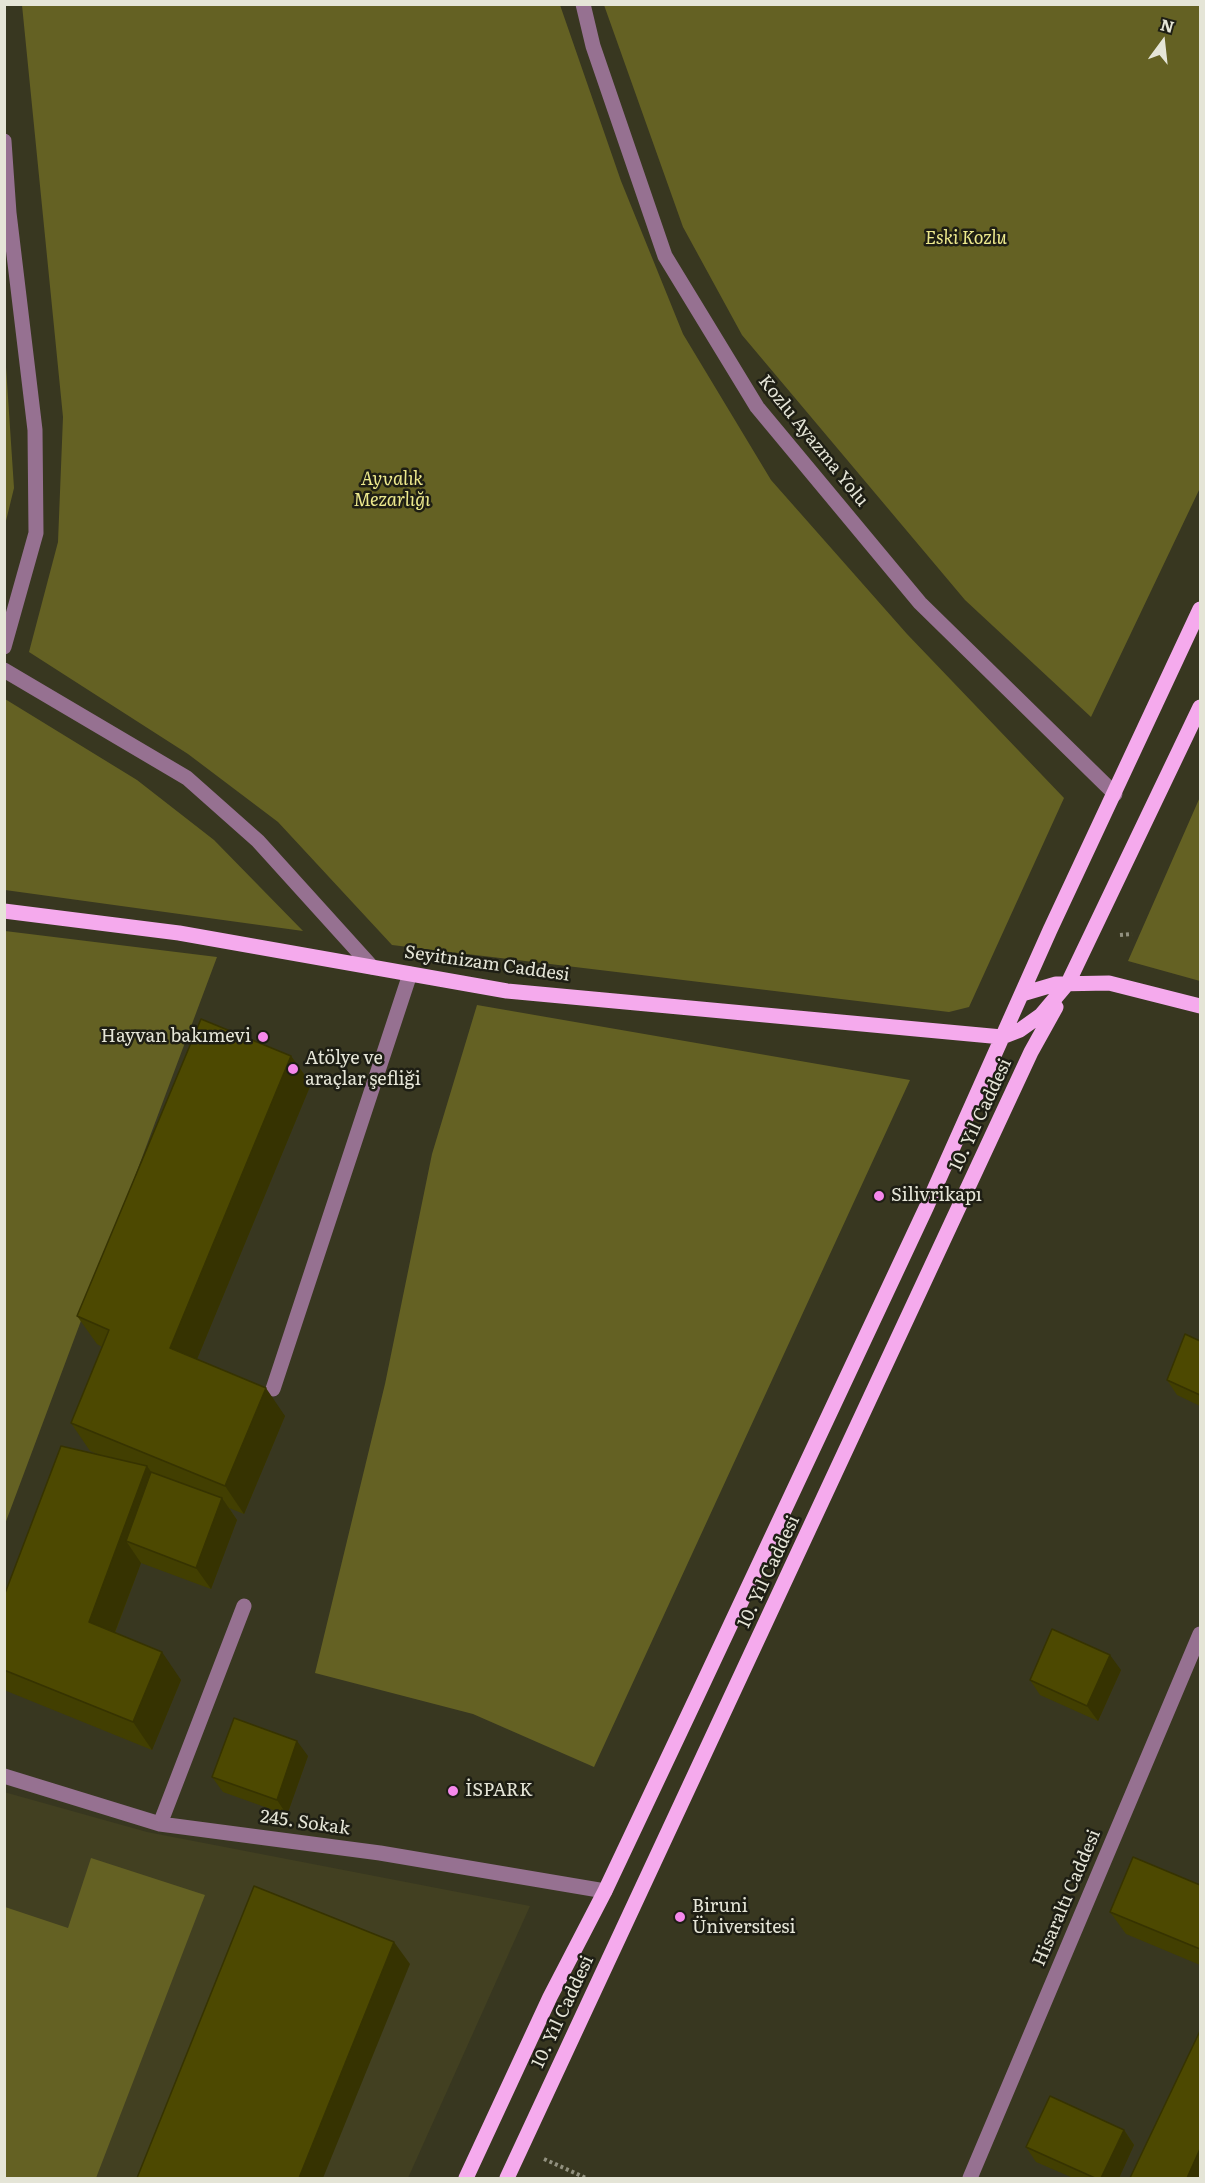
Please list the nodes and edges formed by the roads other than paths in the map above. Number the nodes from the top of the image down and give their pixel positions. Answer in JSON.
{"nodes":[{"id":1,"x":583,"y":4,"type":"edge"},
{"id":2,"x":4,"y":141,"type":"edge"},
{"id":3,"x":1200,"y":609,"type":"edge"},
{"id":4,"x":4,"y":647,"type":"edge"},
{"id":5,"x":4,"y":670,"type":"edge"},
{"id":6,"x":1200,"y":707,"type":"edge"},
{"id":7,"x":1115,"y":794,"type":"junction"},
{"id":8,"x":4,"y":911,"type":"edge"},
{"id":9,"x":372,"y":967,"type":"junction"},
{"id":10,"x":410,"y":974,"type":"junction"},
{"id":11,"x":1068,"y":983,"type":"junction"},
{"id":12,"x":1022,"y":994,"type":"junction"},
{"id":13,"x":1200,"y":1006,"type":"edge"},
{"id":14,"x":1002,"y":1037,"type":"junction"},
{"id":15,"x":273,"y":1389,"type":"dead end"},
{"id":16,"x":244,"y":1606,"type":"dead end"},
{"id":17,"x":1200,"y":1634,"type":"edge"},
{"id":18,"x":1197,"y":1650,"type":"edge"},
{"id":19,"x":4,"y":1776,"type":"edge"},
{"id":20,"x":160,"y":1824,"type":"junction"},
{"id":21,"x":605,"y":1891,"type":"junction"},
{"id":22,"x":466,"y":2178,"type":"edge"},
{"id":23,"x":507,"y":2178,"type":"edge"},
{"id":24,"x":970,"y":2178,"type":"edge"}],
"edges":[{"from":1,"to":7,"type":"street","name":"Kozlu Ayazma Yolu"},
{"from":2,"to":4,"type":"street"},
{"from":3,"to":7,"type":"main road","name":"10. Yıl Caddesi"},
{"from":5,"to":9,"type":"street"},
{"from":6,"to":11,"type":"main road"},
{"from":7,"to":12,"type":"main road","name":"10. Yıl Caddesi"},
{"from":8,"to":9,"type":"main road","name":"Seyitnizam Caddesi"},
{"from":9,"to":10,"type":"main road","name":"Seyitnizam Caddesi"},
{"from":10,"to":14,"type":"main road","name":"Seyitnizam Caddesi"},
{"from":10,"to":15,"type":"street"},
{"from":11,"to":12,"type":"main road"},
{"from":11,"to":13,"type":"main road"},
{"from":11,"to":14,"type":"main road"},
{"from":11,"to":23,"type":"main road","name":"10. Yıl Caddesi"},
{"from":12,"to":14,"type":"main road","name":"10. Yıl Caddesi"},
{"from":14,"to":21,"type":"main road","name":"10. Yıl Caddesi"},
{"from":16,"to":20,"type":"street"},
{"from":17,"to":18,"type":"street","name":"Hisaraltı Caddesi"},
{"from":18,"to":24,"type":"street","name":"Hisaraltı Caddesi"},
{"from":19,"to":20,"type":"street","name":"245. Sokak"},
{"from":20,"to":21,"type":"street","name":"245. Sokak"},
{"from":21,"to":22,"type":"main road","name":"10. Yıl Caddesi"}]}
